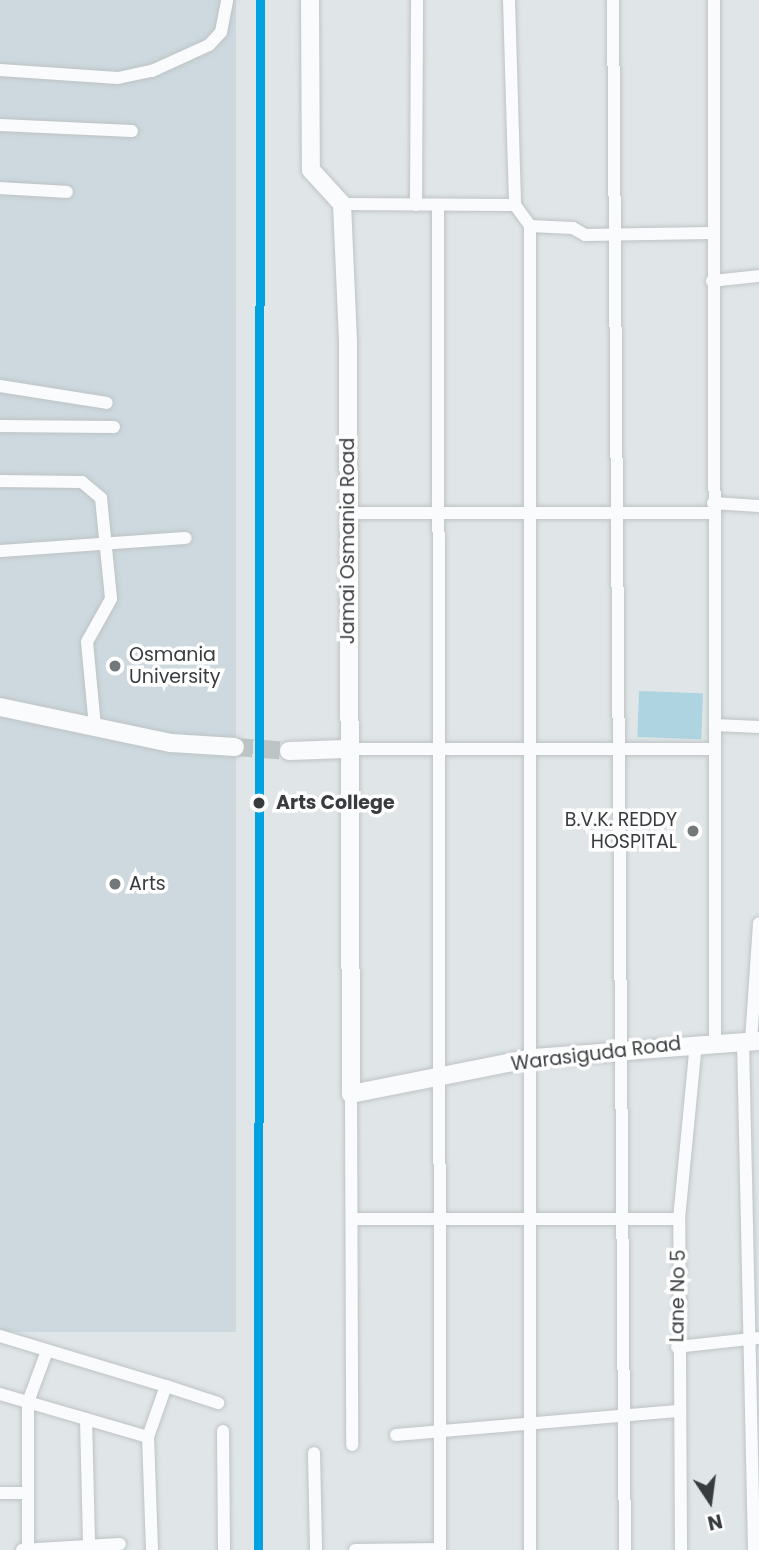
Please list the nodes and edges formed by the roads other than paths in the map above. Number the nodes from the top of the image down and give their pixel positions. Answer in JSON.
{"nodes":[{"id":1,"x":227,"y":0,"type":"edge"},
{"id":2,"x":310,"y":0,"type":"edge"},
{"id":3,"x":417,"y":0,"type":"edge"},
{"id":4,"x":509,"y":0,"type":"edge"},
{"id":5,"x":613,"y":0,"type":"edge"},
{"id":6,"x":714,"y":0,"type":"edge"},
{"id":7,"x":0,"y":70,"type":"edge"},
{"id":8,"x":0,"y":125,"type":"edge"},
{"id":9,"x":132,"y":131,"type":"dead end"},
{"id":10,"x":0,"y":188,"type":"edge"},
{"id":11,"x":67,"y":192,"type":"dead end"},
{"id":12,"x":342,"y":204,"type":"junction"},
{"id":13,"x":415,"y":205,"type":"junction"},
{"id":14,"x":515,"y":205,"type":"junction"},
{"id":15,"x":438,"y":206,"type":"junction"},
{"id":16,"x":530,"y":226,"type":"junction"},
{"id":17,"x":711,"y":233,"type":"junction"},
{"id":18,"x":616,"y":236,"type":"junction"},
{"id":19,"x":759,"y":276,"type":"edge"},
{"id":20,"x":712,"y":281,"type":"junction"},
{"id":21,"x":0,"y":386,"type":"edge"},
{"id":22,"x":107,"y":403,"type":"dead end"},
{"id":23,"x":0,"y":426,"type":"edge"},
{"id":24,"x":114,"y":427,"type":"dead end"},
{"id":25,"x":0,"y":481,"type":"edge"},
{"id":26,"x":759,"y":506,"type":"edge"},
{"id":27,"x":713,"y":508,"type":"junction"},
{"id":28,"x":530,"y":512,"type":"junction"},
{"id":29,"x":621,"y":512,"type":"junction"},
{"id":30,"x":349,"y":513,"type":"junction"},
{"id":31,"x":439,"y":514,"type":"junction"},
{"id":32,"x":186,"y":538,"type":"dead end"},
{"id":33,"x":110,"y":545,"type":"junction"},
{"id":34,"x":0,"y":551,"type":"edge"},
{"id":35,"x":0,"y":707,"type":"edge"},
{"id":36,"x":715,"y":724,"type":"junction"},
{"id":37,"x":95,"y":726,"type":"junction"},
{"id":38,"x":759,"y":727,"type":"edge"},
{"id":39,"x":235,"y":747,"type":"tunnel mouth"},
{"id":40,"x":346,"y":749,"type":"junction"},
{"id":41,"x":715,"y":749,"type":"junction"},
{"id":42,"x":439,"y":750,"type":"junction"},
{"id":43,"x":529,"y":750,"type":"junction"},
{"id":44,"x":619,"y":750,"type":"junction"},
{"id":45,"x":289,"y":751,"type":"tunnel mouth"},
{"id":46,"x":759,"y":923,"type":"edge"},
{"id":47,"x":715,"y":1041,"type":"junction"},
{"id":48,"x":751,"y":1041,"type":"edge"},
{"id":49,"x":696,"y":1042,"type":"junction"},
{"id":50,"x":623,"y":1048,"type":"junction"},
{"id":51,"x":533,"y":1058,"type":"junction"},
{"id":52,"x":439,"y":1079,"type":"junction"},
{"id":53,"x":351,"y":1094,"type":"junction"},
{"id":54,"x":625,"y":1216,"type":"junction"},
{"id":55,"x":440,"y":1218,"type":"junction"},
{"id":56,"x":532,"y":1218,"type":"junction"},
{"id":57,"x":352,"y":1219,"type":"junction"},
{"id":58,"x":679,"y":1219,"type":"junction"},
{"id":59,"x":0,"y":1336,"type":"edge"},
{"id":60,"x":755,"y":1338,"type":"edge"},
{"id":61,"x":677,"y":1346,"type":"junction"},
{"id":62,"x":47,"y":1351,"type":"junction"},
{"id":63,"x":166,"y":1386,"type":"junction"},
{"id":64,"x":0,"y":1394,"type":"edge"},
{"id":65,"x":28,"y":1402,"type":"junction"},
{"id":66,"x":218,"y":1403,"type":"dead end"},
{"id":67,"x":677,"y":1410,"type":"junction"},
{"id":68,"x":626,"y":1414,"type":"junction"},
{"id":69,"x":86,"y":1419,"type":"junction"},
{"id":70,"x":531,"y":1419,"type":"junction"},
{"id":71,"x":223,"y":1431,"type":"dead end"},
{"id":72,"x":439,"y":1434,"type":"junction"},
{"id":73,"x":396,"y":1435,"type":"dead end"},
{"id":74,"x":148,"y":1437,"type":"junction"},
{"id":75,"x":352,"y":1445,"type":"dead end"},
{"id":76,"x":314,"y":1453,"type":"dead end"},
{"id":77,"x":0,"y":1493,"type":"edge"},
{"id":78,"x":28,"y":1493,"type":"junction"},
{"id":79,"x":120,"y":1545,"type":"dead end"},
{"id":80,"x":89,"y":1546,"type":"junction"},
{"id":81,"x":440,"y":1549,"type":"edge"},
{"id":82,"x":22,"y":1550,"type":"edge"},
{"id":83,"x":27,"y":1550,"type":"edge"},
{"id":84,"x":152,"y":1550,"type":"edge"},
{"id":85,"x":224,"y":1550,"type":"edge"},
{"id":86,"x":316,"y":1550,"type":"edge"},
{"id":87,"x":355,"y":1550,"type":"edge"},
{"id":88,"x":530,"y":1550,"type":"edge"},
{"id":89,"x":625,"y":1550,"type":"edge"},
{"id":90,"x":681,"y":1550,"type":"edge"},
{"id":91,"x":754,"y":1550,"type":"edge"}],
"edges":[{"from":1,"to":7,"type":"street"},
{"from":2,"to":12,"type":"street"},
{"from":3,"to":13,"type":"street"},
{"from":4,"to":14,"type":"street"},
{"from":5,"to":18,"type":"street"},
{"from":6,"to":17,"type":"street"},
{"from":8,"to":9,"type":"street"},
{"from":10,"to":11,"type":"street"},
{"from":12,"to":13,"type":"street"},
{"from":12,"to":30,"type":"street","name":"Jamai Osmania Road"},
{"from":13,"to":15,"type":"street"},
{"from":14,"to":15,"type":"street"},
{"from":14,"to":16,"type":"street"},
{"from":15,"to":31,"type":"street"},
{"from":16,"to":18,"type":"street"},
{"from":16,"to":28,"type":"street"},
{"from":17,"to":18,"type":"street"},
{"from":17,"to":20,"type":"street"},
{"from":18,"to":29,"type":"street"},
{"from":19,"to":20,"type":"street"},
{"from":20,"to":27,"type":"street"},
{"from":21,"to":22,"type":"street"},
{"from":23,"to":24,"type":"street"},
{"from":25,"to":33,"type":"street"},
{"from":26,"to":27,"type":"street"},
{"from":27,"to":29,"type":"street"},
{"from":27,"to":36,"type":"street"},
{"from":28,"to":29,"type":"street"},
{"from":28,"to":31,"type":"street"},
{"from":28,"to":43,"type":"street"},
{"from":29,"to":44,"type":"street"},
{"from":30,"to":31,"type":"street"},
{"from":30,"to":40,"type":"street","name":"Jamai Osmania Road"},
{"from":31,"to":42,"type":"street"},
{"from":32,"to":33,"type":"street"},
{"from":33,"to":34,"type":"street"},
{"from":33,"to":37,"type":"street"},
{"from":35,"to":37,"type":"street"},
{"from":36,"to":38,"type":"street"},
{"from":36,"to":41,"type":"street"},
{"from":37,"to":39,"type":"street"},
{"from":40,"to":42,"type":"street"},
{"from":40,"to":45,"type":"street"},
{"from":40,"to":53,"type":"street","name":"Jamai Osmania Road"},
{"from":41,"to":44,"type":"street"},
{"from":41,"to":47,"type":"street"},
{"from":42,"to":43,"type":"street"},
{"from":42,"to":52,"type":"street"},
{"from":43,"to":44,"type":"street"},
{"from":43,"to":51,"type":"street"},
{"from":44,"to":50,"type":"street"},
{"from":46,"to":48,"type":"street"},
{"from":47,"to":48,"type":"street","name":"Warasiguda Road"},
{"from":47,"to":49,"type":"street","name":"Warasiguda Road"},
{"from":48,"to":60,"type":"street"},
{"from":49,"to":50,"type":"street","name":"Warasiguda Road"},
{"from":49,"to":58,"type":"street","name":"Lane No 5"},
{"from":50,"to":51,"type":"street","name":"Warasiguda Road"},
{"from":50,"to":54,"type":"street"},
{"from":51,"to":52,"type":"street","name":"Warasiguda Road"},
{"from":51,"to":56,"type":"street"},
{"from":52,"to":53,"type":"street","name":"Warasiguda Road"},
{"from":52,"to":55,"type":"street"},
{"from":53,"to":57,"type":"street"},
{"from":54,"to":56,"type":"street"},
{"from":54,"to":58,"type":"street"},
{"from":54,"to":68,"type":"street"},
{"from":55,"to":56,"type":"street"},
{"from":55,"to":57,"type":"street"},
{"from":55,"to":72,"type":"street"},
{"from":56,"to":70,"type":"street"},
{"from":57,"to":75,"type":"street"},
{"from":58,"to":61,"type":"street","name":"Lane No 5"},
{"from":59,"to":62,"type":"street"},
{"from":60,"to":61,"type":"street"},
{"from":60,"to":91,"type":"street"},
{"from":61,"to":67,"type":"street","name":"Lane No 5"},
{"from":62,"to":63,"type":"street"},
{"from":62,"to":65,"type":"street"},
{"from":63,"to":66,"type":"street"},
{"from":63,"to":74,"type":"street"},
{"from":64,"to":65,"type":"street"},
{"from":65,"to":69,"type":"street"},
{"from":65,"to":78,"type":"street"},
{"from":67,"to":68,"type":"street"},
{"from":67,"to":90,"type":"street","name":"Lane No 5"},
{"from":68,"to":70,"type":"street"},
{"from":68,"to":89,"type":"street"},
{"from":69,"to":74,"type":"street"},
{"from":69,"to":80,"type":"street"},
{"from":70,"to":72,"type":"street"},
{"from":70,"to":88,"type":"street"},
{"from":71,"to":85,"type":"street"},
{"from":72,"to":73,"type":"street"},
{"from":72,"to":81,"type":"street"},
{"from":74,"to":84,"type":"street"},
{"from":76,"to":86,"type":"street"},
{"from":77,"to":78,"type":"street"},
{"from":78,"to":83,"type":"street"},
{"from":79,"to":80,"type":"street"},
{"from":80,"to":83,"type":"street"},
{"from":81,"to":87,"type":"street"},
{"from":82,"to":83,"type":"street"}]}
